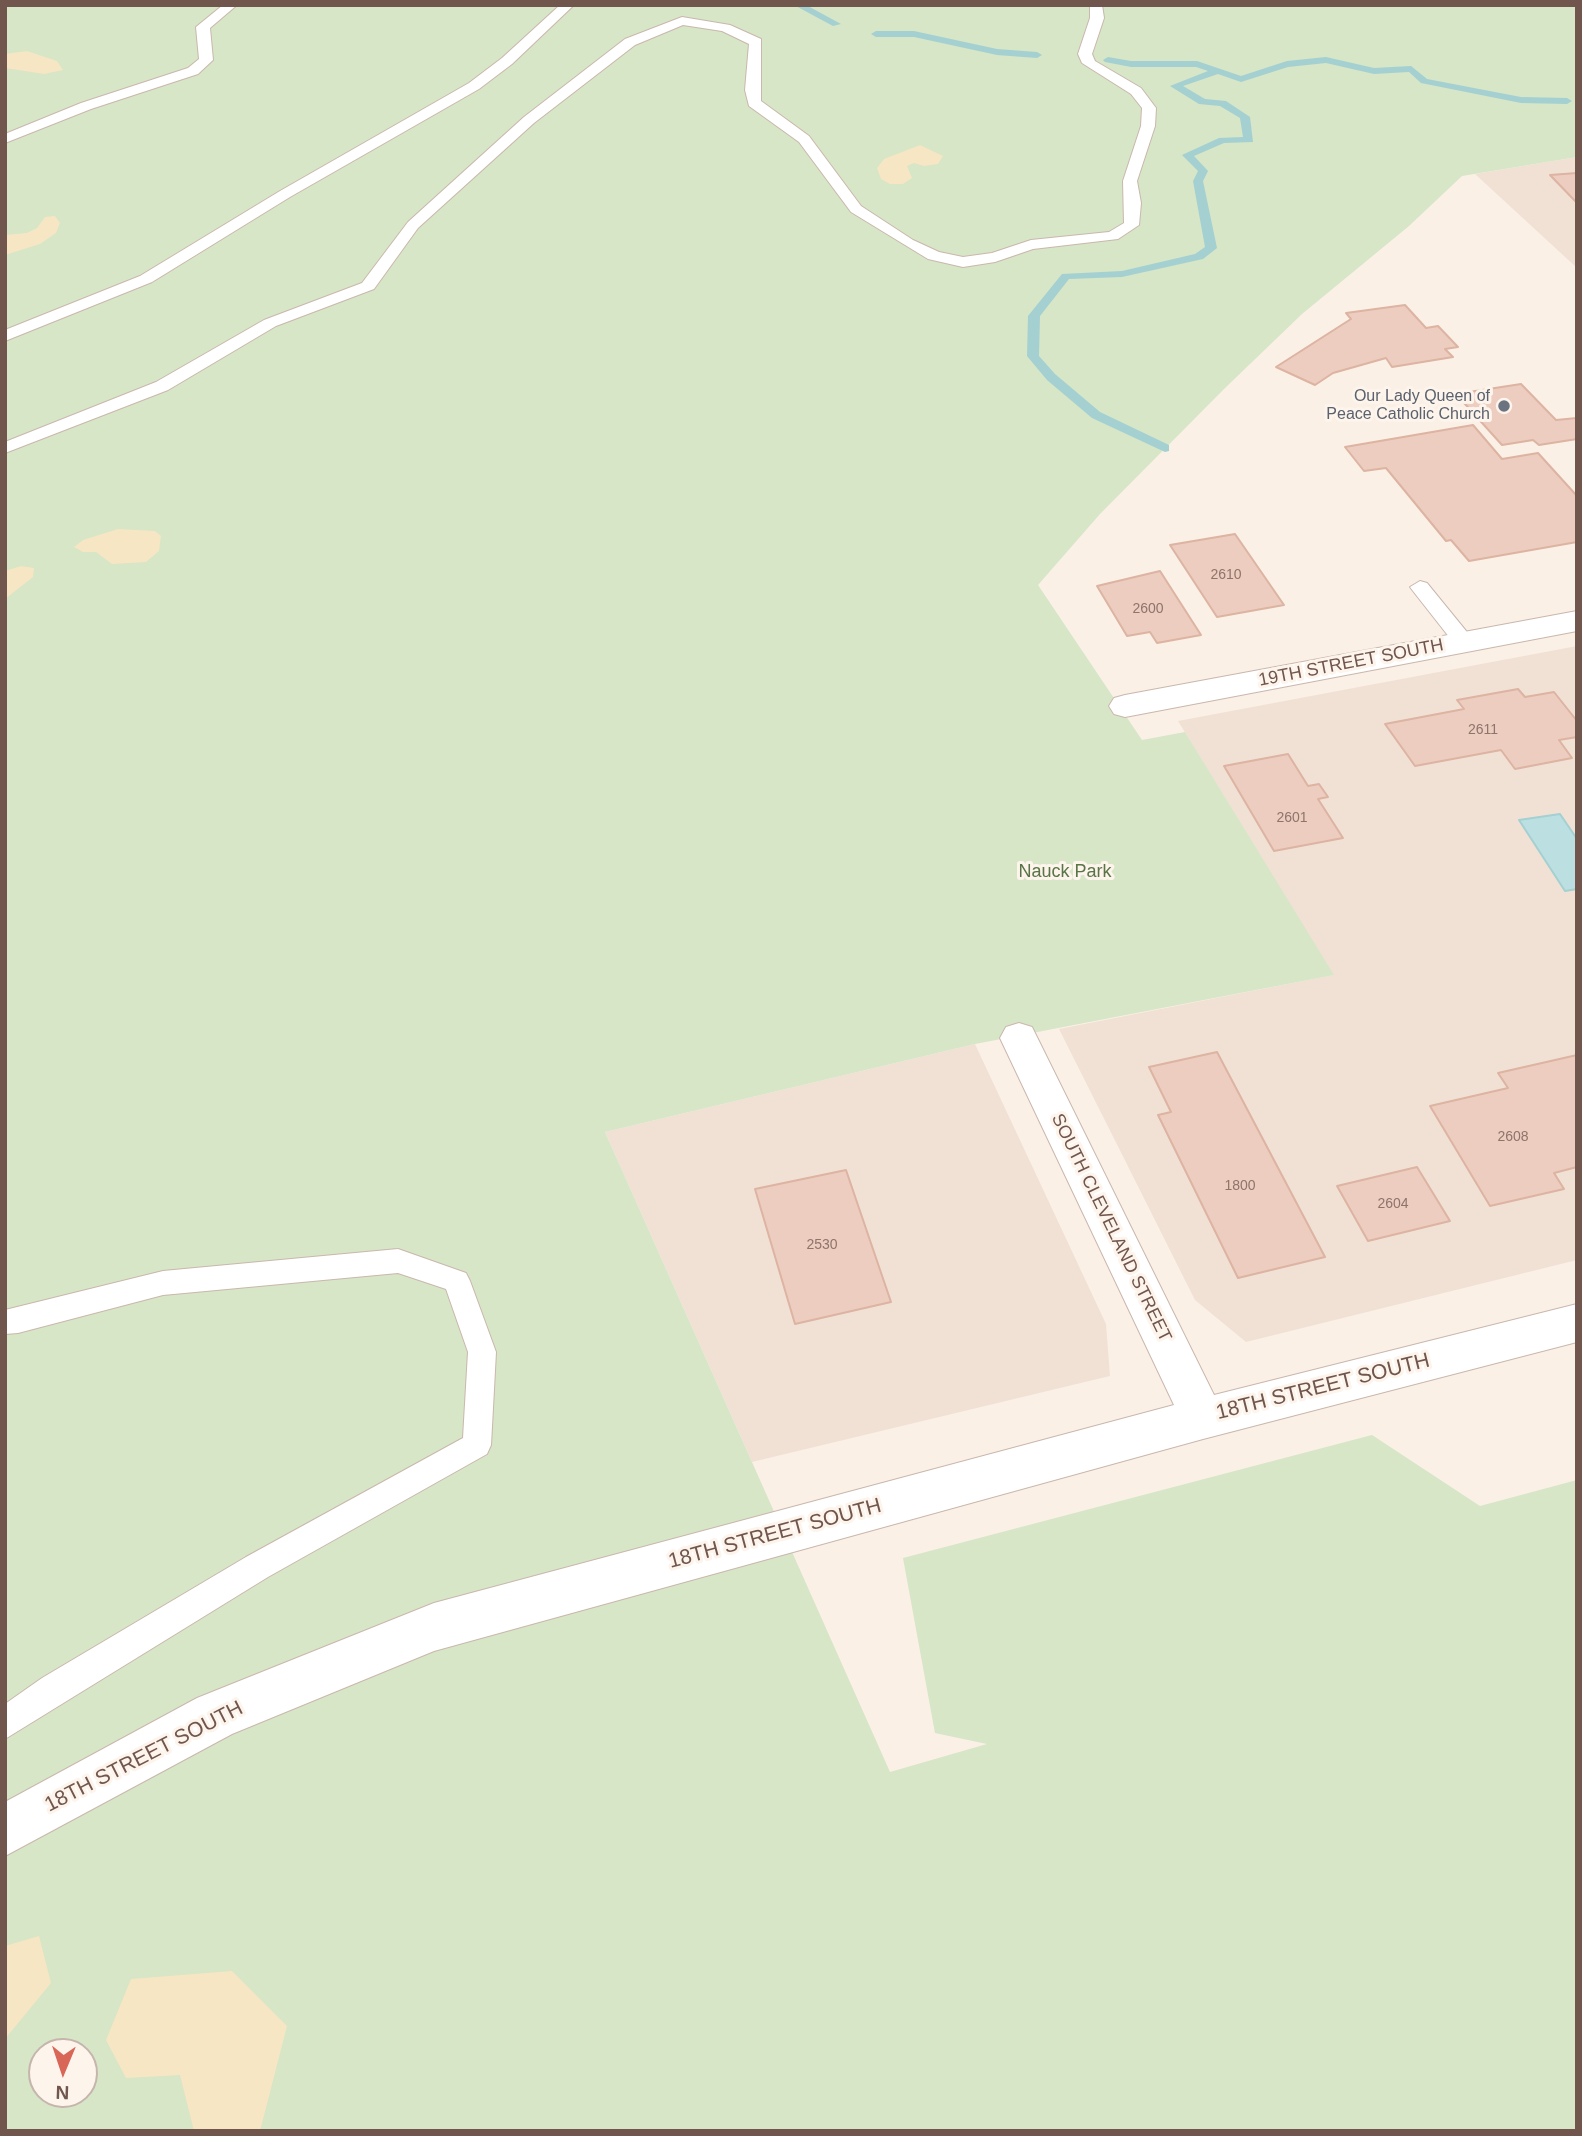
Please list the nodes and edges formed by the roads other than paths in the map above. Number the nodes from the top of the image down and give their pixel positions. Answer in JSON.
{"nodes":[{"id":1,"x":230,"y":5,"type":"edge"},
{"id":2,"x":568,"y":5,"type":"edge"},
{"id":3,"x":1096,"y":5,"type":"edge"},
{"id":4,"x":5,"y":139,"type":"edge"},
{"id":5,"x":5,"y":336,"type":"edge"},
{"id":6,"x":5,"y":448,"type":"edge"},
{"id":7,"x":1420,"y":587,"type":"dead end"},
{"id":8,"x":1577,"y":621,"type":"edge"},
{"id":9,"x":1464,"y":642,"type":"junction"},
{"id":10,"x":1125,"y":706,"type":"dead end"},
{"id":11,"x":1019,"y":1038,"type":"dead end"},
{"id":12,"x":5,"y":1322,"type":"edge"},
{"id":13,"x":1577,"y":1323,"type":"edge"},
{"id":14,"x":1203,"y":1418,"type":"junction"},
{"id":15,"x":5,"y":1723,"type":"edge"},
{"id":16,"x":5,"y":1830,"type":"edge"}],
"edges":[{"from":1,"to":4,"type":"lane"},
{"from":2,"to":5,"type":"lane"},
{"from":3,"to":6,"type":"lane"},
{"from":7,"to":9,"type":"lane"},
{"from":8,"to":9,"type":"street","name":"19TH STREET SOUTH"},
{"from":9,"to":10,"type":"street","name":"19TH STREET SOUTH"},
{"from":11,"to":14,"type":"street","name":"SOUTH CLEVELAND STREET"},
{"from":12,"to":15,"type":"lane"},
{"from":13,"to":14,"type":"street","name":"18TH STREET SOUTH"},
{"from":14,"to":16,"type":"street","name":"18TH STREET SOUTH"}]}
